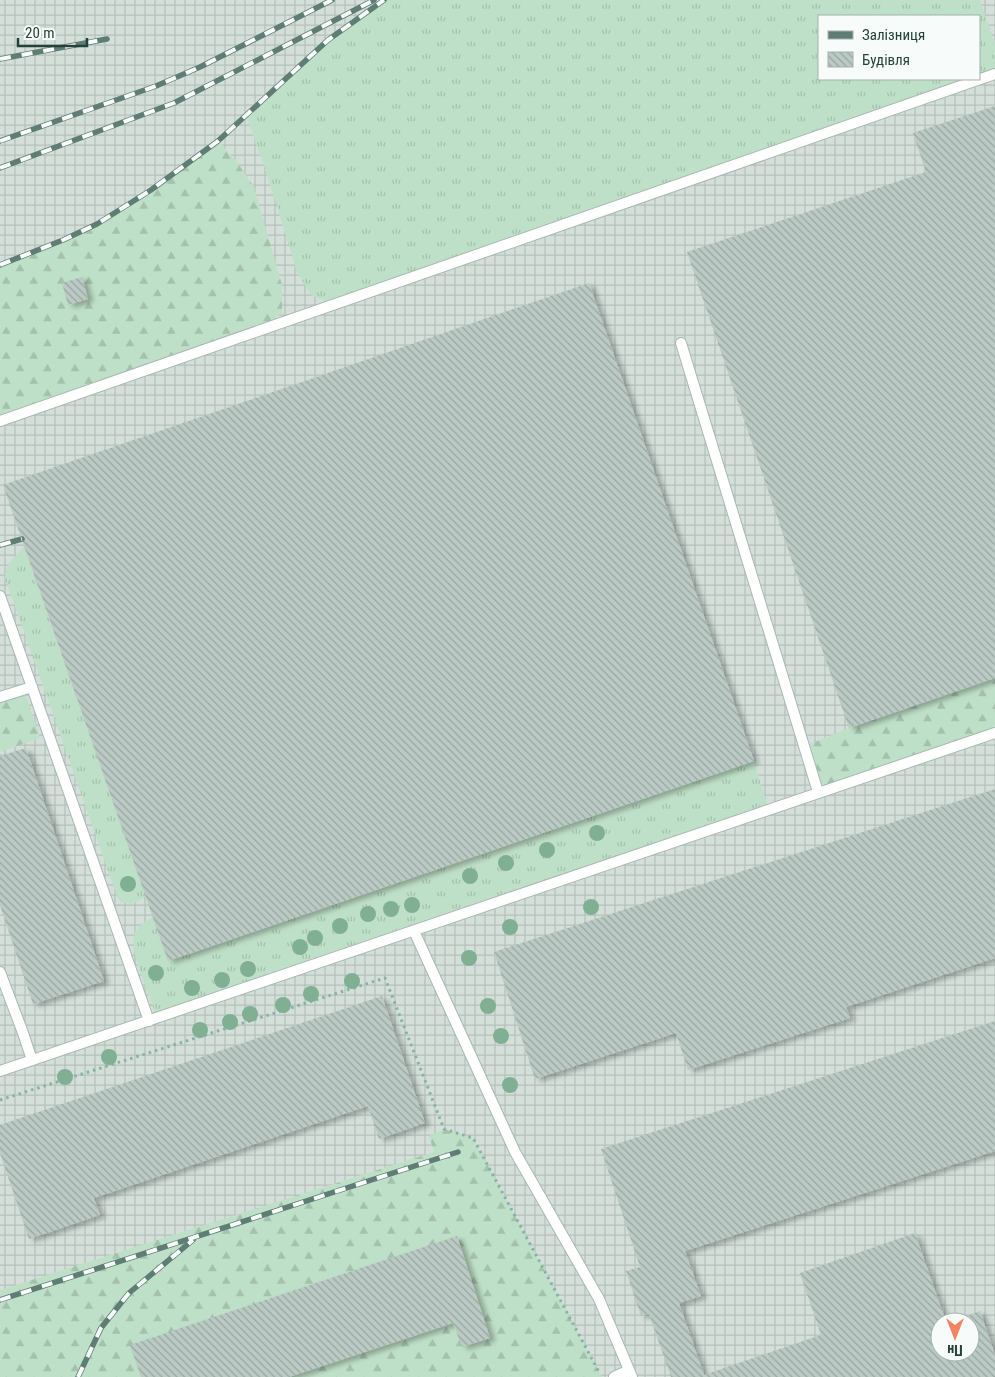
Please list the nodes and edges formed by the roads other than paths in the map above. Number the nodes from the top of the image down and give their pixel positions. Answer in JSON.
{"nodes":[{"id":1,"x":995,"y":74,"type":"edge"},
{"id":2,"x":980,"y":79,"type":"edge"},
{"id":3,"x":978,"y":80,"type":"edge"},
{"id":4,"x":681,"y":343,"type":"dead end"},
{"id":5,"x":0,"y":421,"type":"edge"},
{"id":6,"x":0,"y":596,"type":"edge"},
{"id":7,"x":32,"y":687,"type":"junction"},
{"id":8,"x":0,"y":697,"type":"edge"},
{"id":9,"x":995,"y":733,"type":"edge"},
{"id":10,"x":818,"y":792,"type":"junction"},
{"id":11,"x":414,"y":931,"type":"junction"},
{"id":12,"x":0,"y":972,"type":"edge"},
{"id":13,"x":149,"y":1021,"type":"junction"},
{"id":14,"x":32,"y":1060,"type":"junction"},
{"id":15,"x":0,"y":1071,"type":"edge"},
{"id":16,"x":630,"y":1374,"type":"edge"},
{"id":17,"x":614,"y":1377,"type":"edge"}],
"edges":[{"from":1,"to":2,"type":"lane"},
{"from":3,"to":5,"type":"lane"},
{"from":4,"to":10,"type":"lane"},
{"from":6,"to":7,"type":"lane"},
{"from":7,"to":8,"type":"lane"},
{"from":7,"to":13,"type":"lane"},
{"from":9,"to":10,"type":"lane"},
{"from":10,"to":11,"type":"lane"},
{"from":11,"to":13,"type":"lane"},
{"from":11,"to":16,"type":"lane"},
{"from":12,"to":14,"type":"lane"},
{"from":13,"to":14,"type":"lane"},
{"from":14,"to":15,"type":"lane"},
{"from":16,"to":17,"type":"lane"}]}
